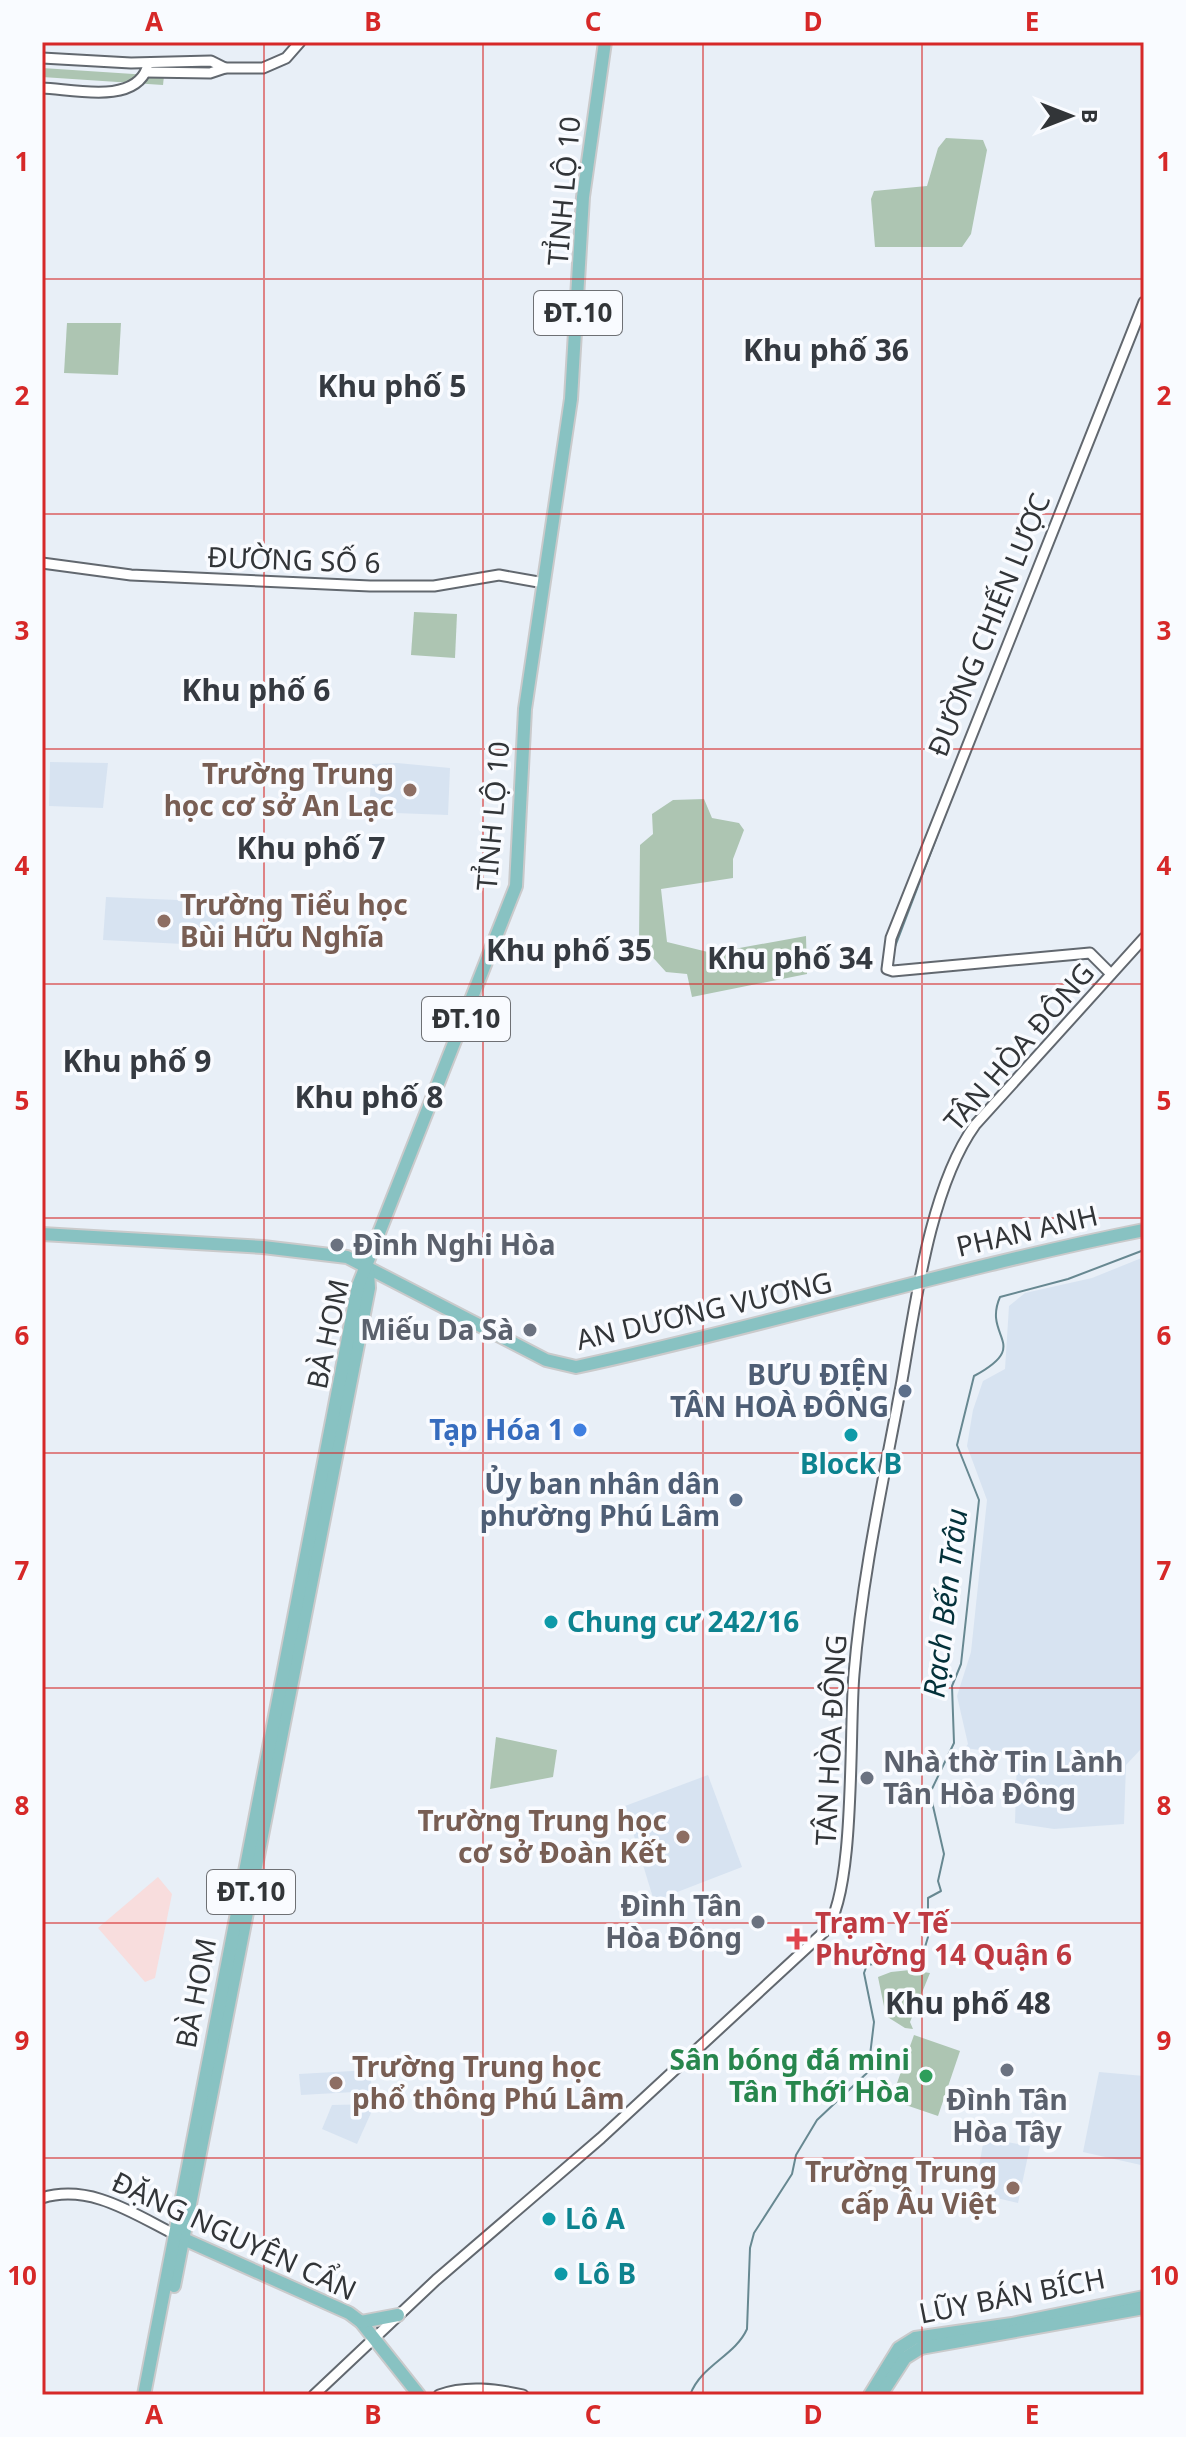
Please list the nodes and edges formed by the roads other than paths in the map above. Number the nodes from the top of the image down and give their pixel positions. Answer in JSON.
{"nodes":[{"id":1,"x":300,"y":42,"type":"edge"},
{"id":2,"x":605,"y":42,"type":"edge"},
{"id":3,"x":42,"y":58,"type":"edge"},
{"id":4,"x":148,"y":61,"type":"junction"},
{"id":5,"x":225,"y":68,"type":"junction"},
{"id":6,"x":146,"y":72,"type":"junction"},
{"id":7,"x":42,"y":88,"type":"edge"},
{"id":8,"x":1144,"y":302,"type":"edge"},
{"id":9,"x":42,"y":563,"type":"edge"},
{"id":10,"x":544,"y":583,"type":"junction"},
{"id":11,"x":1144,"y":938,"type":"edge"},
{"id":12,"x":1111,"y":974,"type":"junction"},
{"id":13,"x":1144,"y":1230,"type":"edge"},
{"id":14,"x":42,"y":1234,"type":"edge"},
{"id":15,"x":367,"y":1268,"type":"junction"},
{"id":16,"x":921,"y":1282,"type":"junction"},
{"id":17,"x":42,"y":2198,"type":"edge"},
{"id":18,"x":180,"y":2237,"type":"junction"},
{"id":19,"x":1144,"y":2297,"type":"edge"},
{"id":20,"x":1144,"y":2308,"type":"edge"},
{"id":21,"x":398,"y":2315,"type":"junction"},
{"id":22,"x":361,"y":2322,"type":"junction"},
{"id":23,"x":374,"y":2339,"type":"junction"},
{"id":24,"x":144,"y":2395,"type":"edge"},
{"id":25,"x":151,"y":2395,"type":"edge"},
{"id":26,"x":314,"y":2395,"type":"edge"},
{"id":27,"x":419,"y":2395,"type":"edge"},
{"id":28,"x":439,"y":2395,"type":"edge"},
{"id":29,"x":523,"y":2395,"type":"edge"},
{"id":30,"x":870,"y":2395,"type":"edge"},
{"id":31,"x":881,"y":2395,"type":"edge"}],
"edges":[{"from":1,"to":5,"type":"street"},
{"from":2,"to":10,"type":"main road","name":"TỈNH LỘ 10","number":"ĐT.10"},
{"from":3,"to":4,"type":"street"},
{"from":4,"to":5,"type":"street"},
{"from":4,"to":6,"type":"street"},
{"from":5,"to":6,"type":"street"},
{"from":6,"to":7,"type":"street"},
{"from":8,"to":12,"type":"street","name":"ĐƯỜNG CHIẾN LƯỢC"},
{"from":9,"to":10,"type":"street","name":"ĐƯỜNG SỐ 6"},
{"from":10,"to":15,"type":"main road","name":"TỈNH LỘ 10","number":"ĐT.10"},
{"from":11,"to":12,"type":"street","name":"TÂN HÒA ĐÔNG"},
{"from":12,"to":16,"type":"street","name":"TÂN HÒA ĐÔNG"},
{"from":13,"to":16,"type":"main road","name":"PHAN ANH"},
{"from":14,"to":15,"type":"main road","name":"AN DƯƠNG VƯƠNG"},
{"from":15,"to":16,"type":"main road","name":"AN DƯƠNG VƯƠNG"},
{"from":15,"to":18,"type":"main road","name":"BÀ HOM","number":"ĐT.10"},
{"from":16,"to":21,"type":"street","name":"TÂN HÒA ĐÔNG"},
{"from":17,"to":18,"type":"street","name":"ĐẶNG NGUYÊN CẨN"},
{"from":18,"to":22,"type":"main road","name":"ĐẶNG NGUYÊN CẨN"},
{"from":18,"to":24,"type":"main road","name":"BÀ HOM","number":"ĐT.10"},
{"from":18,"to":25,"type":"main road","name":"BÀ HOM","number":"ĐT.10"},
{"from":19,"to":30,"type":"main road","name":"LŨY BÁN BÍCH"},
{"from":20,"to":31,"type":"main road","name":"LŨY BÁN BÍCH"},
{"from":21,"to":22,"type":"main road"},
{"from":21,"to":23,"type":"street","name":"TÂN HÒA ĐÔNG"},
{"from":22,"to":23,"type":"main road","name":"ĐẶNG NGUYÊN CẨN"},
{"from":23,"to":26,"type":"street","name":"TÂN HÒA ĐÔNG"},
{"from":23,"to":27,"type":"main road","name":"ĐẶNG NGUYÊN CẨN"},
{"from":28,"to":29,"type":"street"}]}
